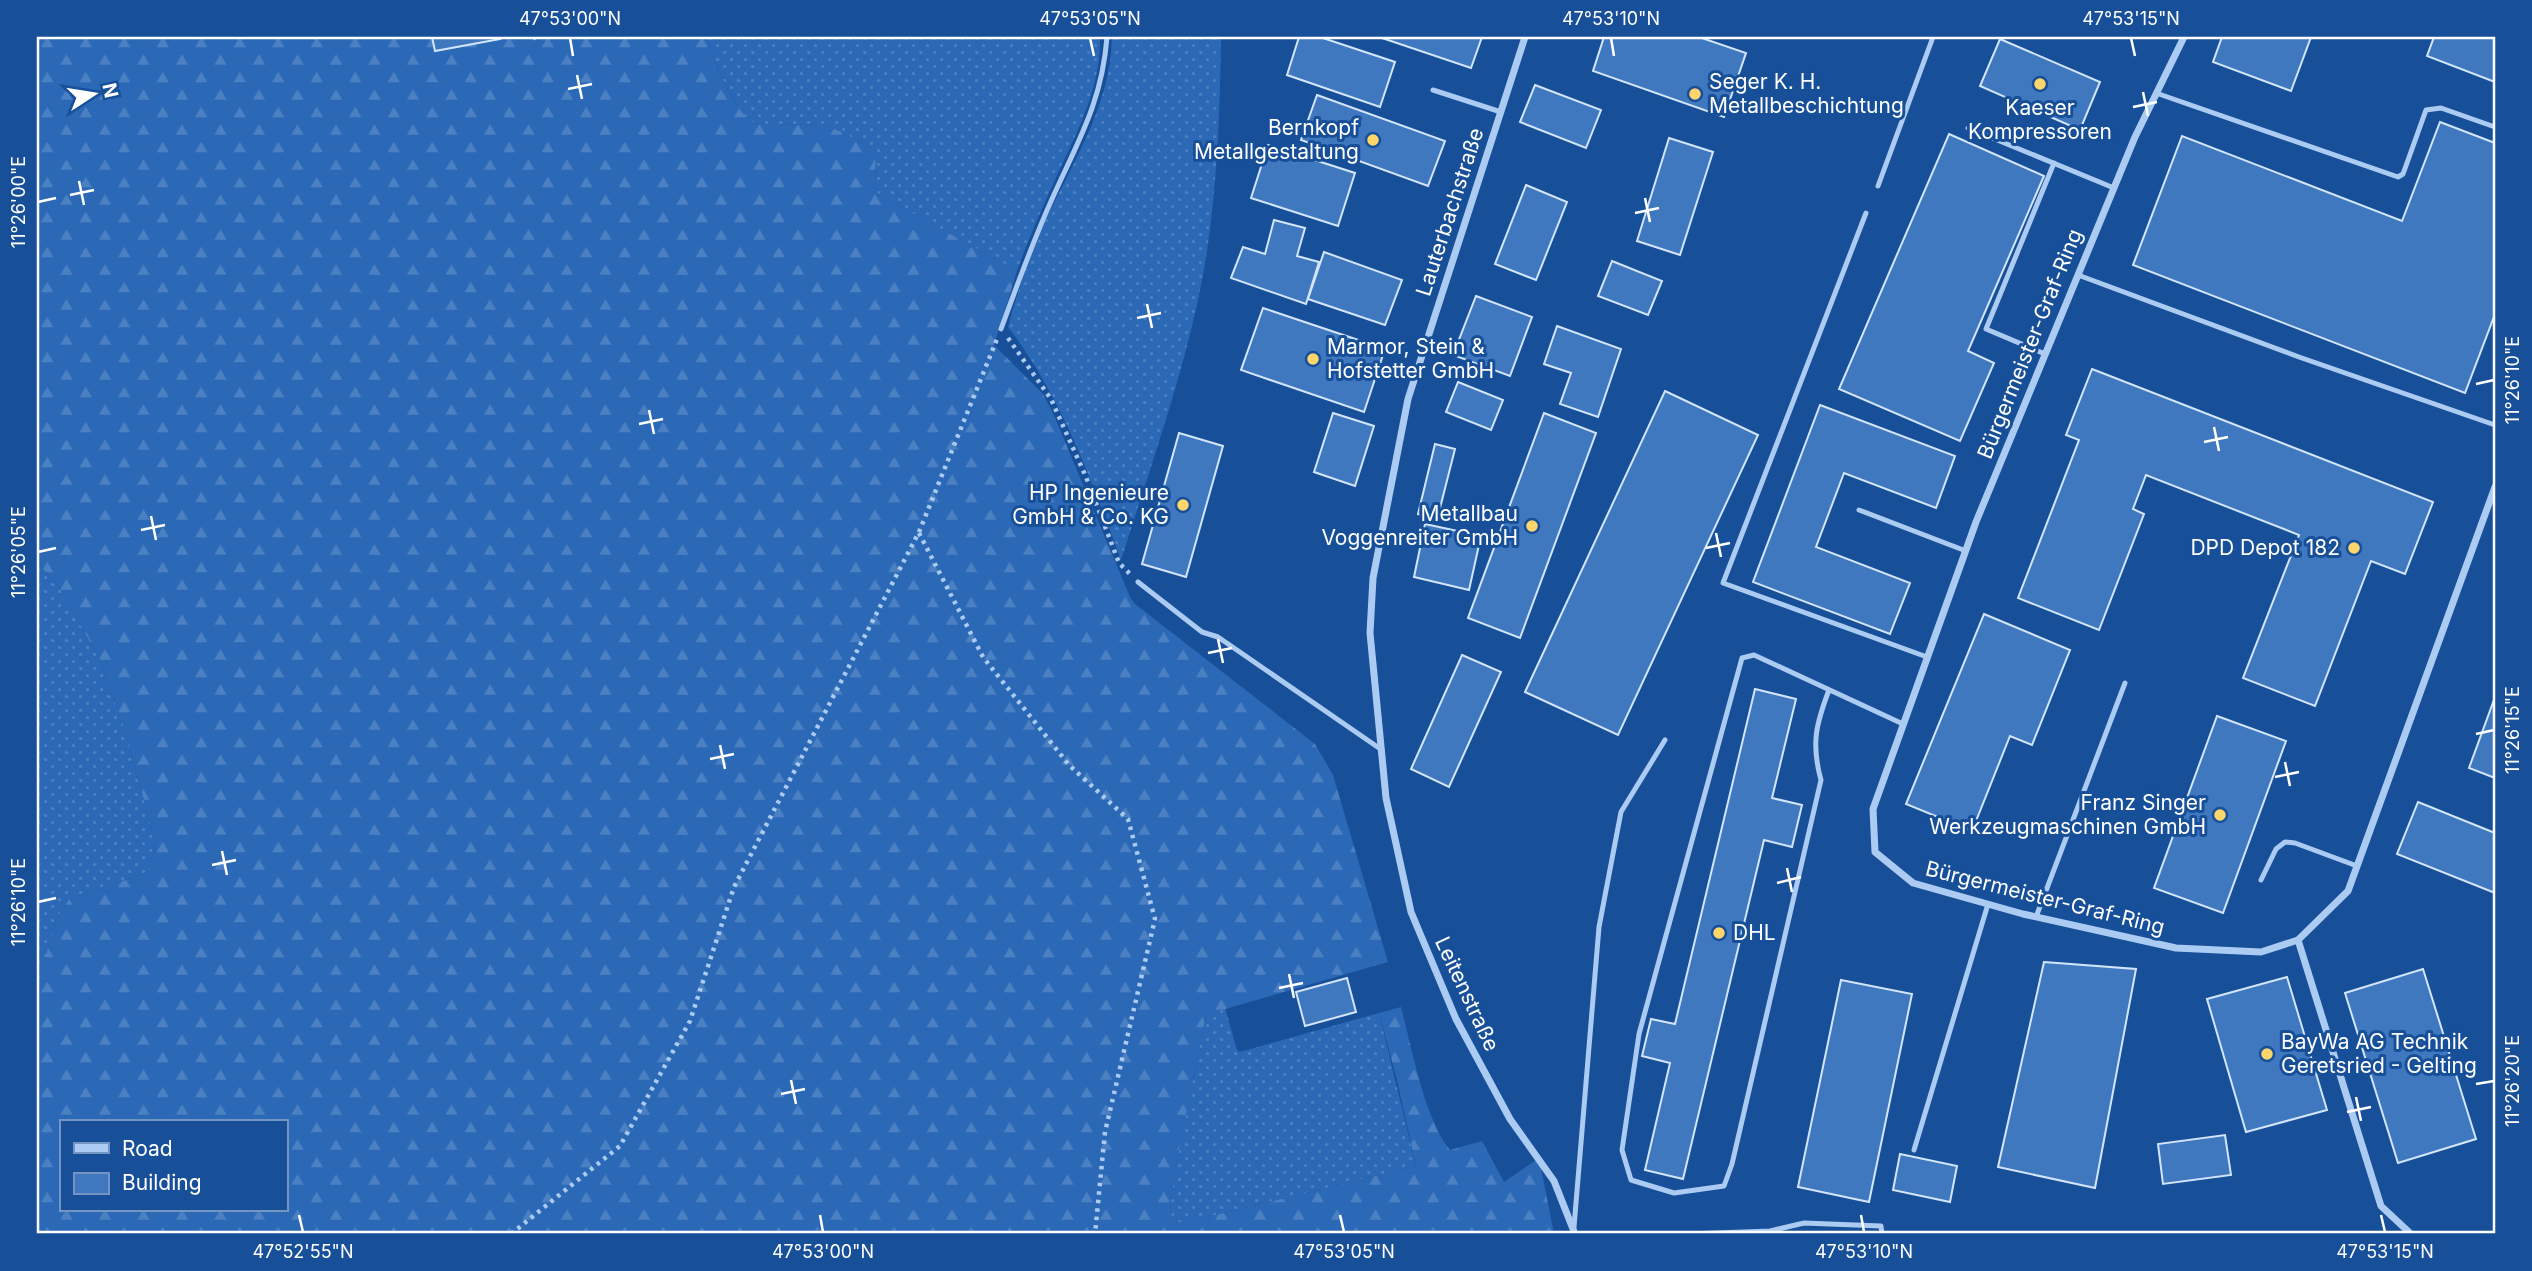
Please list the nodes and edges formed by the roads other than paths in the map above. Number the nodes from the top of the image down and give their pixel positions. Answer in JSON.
{"nodes":[{"id":1,"x":1107,"y":37,"type":"edge"},
{"id":2,"x":1525,"y":37,"type":"edge"},
{"id":3,"x":1933,"y":37,"type":"edge"},
{"id":4,"x":2184,"y":37,"type":"edge"},
{"id":5,"x":1433,"y":90,"type":"dead end"},
{"id":6,"x":2156,"y":93,"type":"junction"},
{"id":7,"x":1501,"y":112,"type":"junction"},
{"id":8,"x":2495,"y":127,"type":"edge"},
{"id":9,"x":1968,"y":128,"type":"dead end"},
{"id":10,"x":2054,"y":163,"type":"junction"},
{"id":11,"x":1878,"y":186,"type":"dead end"},
{"id":12,"x":2114,"y":188,"type":"junction"},
{"id":13,"x":1866,"y":214,"type":"dead end"},
{"id":14,"x":2078,"y":275,"type":"junction"},
{"id":15,"x":1001,"y":329,"type":"road end"},
{"id":16,"x":2045,"y":354,"type":"junction"},
{"id":17,"x":1408,"y":399,"type":"joint"},
{"id":18,"x":2495,"y":425,"type":"edge"},
{"id":19,"x":2495,"y":487,"type":"edge"},
{"id":20,"x":1858,"y":510,"type":"dead end"},
{"id":21,"x":1966,"y":551,"type":"junction"},
{"id":22,"x":1138,"y":582,"type":"road end"},
{"id":23,"x":1927,"y":657,"type":"junction"},
{"id":24,"x":2125,"y":683,"type":"dead end"},
{"id":25,"x":1829,"y":690,"type":"junction"},
{"id":26,"x":1903,"y":724,"type":"junction"},
{"id":27,"x":1665,"y":740,"type":"dead end"},
{"id":28,"x":1379,"y":748,"type":"junction"},
{"id":29,"x":2357,"y":866,"type":"junction"},
{"id":30,"x":2261,"y":880,"type":"dead end"},
{"id":31,"x":1987,"y":904,"type":"junction"},
{"id":32,"x":2036,"y":917,"type":"junction"},
{"id":33,"x":2298,"y":940,"type":"junction"},
{"id":34,"x":1914,"y":1150,"type":"dead end"},
{"id":35,"x":1574,"y":1232,"type":"edge"},
{"id":36,"x":1689,"y":1234,"type":"edge"},
{"id":37,"x":1882,"y":1234,"type":"edge"},
{"id":38,"x":2411,"y":1234,"type":"edge"}],
"edges":[{"from":1,"to":15,"type":"lane"},
{"from":2,"to":7,"type":"street","name":"Lauterbachstraße"},
{"from":3,"to":11,"type":"lane"},
{"from":4,"to":6,"type":"street","name":"Bürgermeister-Graf-Ring"},
{"from":5,"to":7,"type":"lane"},
{"from":6,"to":8,"type":"lane"},
{"from":6,"to":12,"type":"street","name":"Bürgermeister-Graf-Ring"},
{"from":7,"to":17,"type":"street","name":"Lauterbachstraße"},
{"from":9,"to":10,"type":"lane"},
{"from":10,"to":12,"type":"lane"},
{"from":10,"to":16,"type":"lane"},
{"from":12,"to":14,"type":"street","name":"Bürgermeister-Graf-Ring"},
{"from":13,"to":23,"type":"lane"},
{"from":14,"to":16,"type":"street","name":"Bürgermeister-Graf-Ring"},
{"from":14,"to":18,"type":"lane"},
{"from":16,"to":21,"type":"street","name":"Bürgermeister-Graf-Ring"},
{"from":17,"to":28,"type":"street","name":"Leitenstraße"},
{"from":19,"to":29,"type":"street","name":"Bürgermeister-Graf-Ring"},
{"from":20,"to":21,"type":"lane"},
{"from":21,"to":23,"type":"street","name":"Bürgermeister-Graf-Ring"},
{"from":22,"to":28,"type":"lane"},
{"from":23,"to":26,"type":"street","name":"Bürgermeister-Graf-Ring"},
{"from":24,"to":32,"type":"lane"},
{"from":25,"to":25,"type":"lane"},
{"from":25,"to":26,"type":"lane"},
{"from":26,"to":31,"type":"street","name":"Bürgermeister-Graf-Ring"},
{"from":27,"to":35,"type":"lane"},
{"from":28,"to":35,"type":"street","name":"Leitenstraße"},
{"from":29,"to":30,"type":"lane"},
{"from":29,"to":33,"type":"street","name":"Bürgermeister-Graf-Ring"},
{"from":31,"to":32,"type":"street","name":"Bürgermeister-Graf-Ring"},
{"from":31,"to":34,"type":"lane"},
{"from":32,"to":33,"type":"street","name":"Bürgermeister-Graf-Ring"},
{"from":33,"to":38,"type":"street"},
{"from":36,"to":37,"type":"lane"}]}
